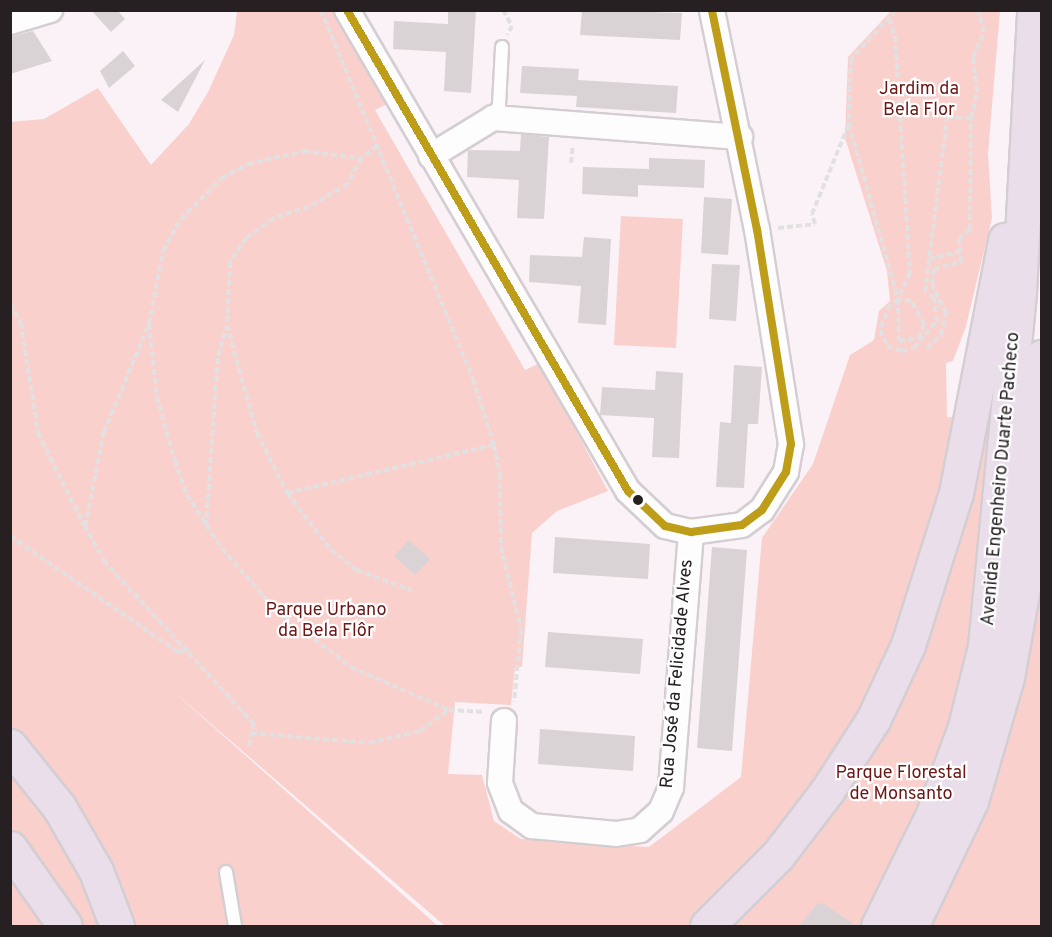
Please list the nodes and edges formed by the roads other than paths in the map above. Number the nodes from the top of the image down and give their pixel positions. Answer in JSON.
{"nodes":[{"id":1,"x":50,"y":10,"type":"edge"},
{"id":2,"x":347,"y":10,"type":"edge"},
{"id":3,"x":712,"y":10,"type":"edge"},
{"id":4,"x":1034,"y":10,"type":"edge"},
{"id":5,"x":10,"y":22,"type":"edge"},
{"id":6,"x":502,"y":47,"type":"road end"},
{"id":7,"x":493,"y":118,"type":"junction"},
{"id":8,"x":740,"y":137,"type":"junction"},
{"id":9,"x":1025,"y":141,"type":"junction"},
{"id":10,"x":431,"y":156,"type":"junction"},
{"id":11,"x":1041,"y":357,"type":"edge"},
{"id":12,"x":691,"y":532,"type":"junction"},
{"id":13,"x":509,"y":718,"type":"road end"},
{"id":14,"x":10,"y":746,"type":"edge"},
{"id":15,"x":10,"y":848,"type":"edge"},
{"id":16,"x":226,"y":872,"type":"dead end"},
{"id":17,"x":65,"y":927,"type":"edge"},
{"id":18,"x":117,"y":927,"type":"edge"},
{"id":19,"x":235,"y":927,"type":"edge"},
{"id":20,"x":707,"y":927,"type":"edge"},
{"id":21,"x":878,"y":927,"type":"edge"},
{"id":22,"x":911,"y":927,"type":"edge"}],
"edges":[{"from":1,"to":5,"type":"street"},
{"from":2,"to":10,"type":"street"},
{"from":3,"to":8,"type":"street"},
{"from":4,"to":9,"type":"highway","name":"Avenida Engenheiro Duarte Pacheco"},
{"from":6,"to":7,"type":"lane"},
{"from":7,"to":8,"type":"street"},
{"from":7,"to":10,"type":"street"},
{"from":8,"to":12,"type":"street"},
{"from":9,"to":20,"type":"highway"},
{"from":9,"to":21,"type":"highway","name":"Avenida Engenheiro Duarte Pacheco"},
{"from":10,"to":12,"type":"street"},
{"from":11,"to":22,"type":"highway","name":"Avenida Engenheiro Duarte Pacheco"},
{"from":12,"to":13,"type":"street","name":"Rua José da Felicidade Alves"},
{"from":14,"to":18,"type":"highway"},
{"from":15,"to":17,"type":"highway"},
{"from":16,"to":19,"type":"lane"}]}
